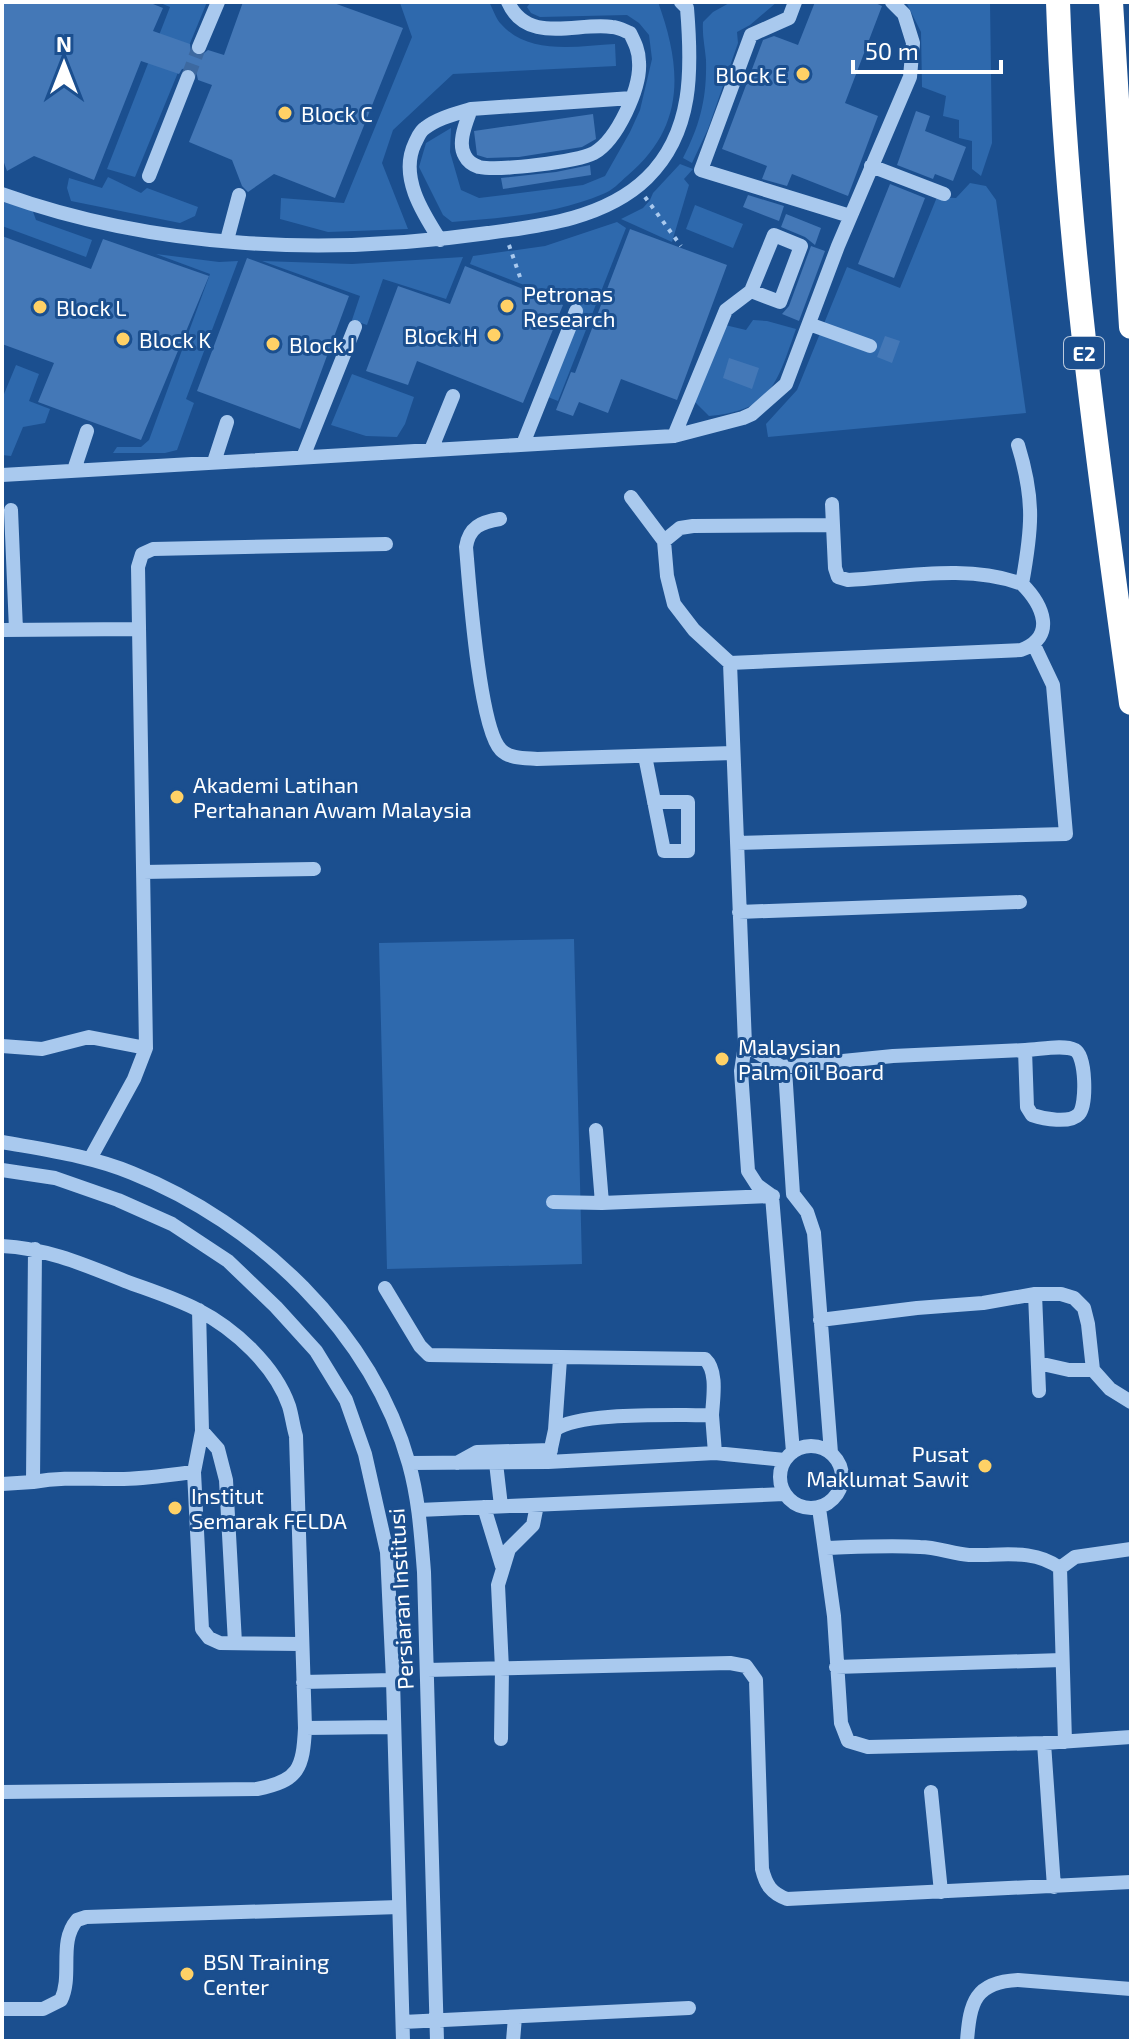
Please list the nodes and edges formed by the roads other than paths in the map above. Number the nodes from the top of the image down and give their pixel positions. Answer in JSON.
{"nodes":[{"id":1,"x":218,"y":2,"type":"edge"},
{"id":2,"x":508,"y":2,"type":"edge"},
{"id":3,"x":795,"y":2,"type":"edge"},
{"id":4,"x":892,"y":2,"type":"edge"},
{"id":5,"x":1058,"y":2,"type":"edge"},
{"id":6,"x":1111,"y":2,"type":"edge"},
{"id":7,"x":689,"y":4,"type":"edge"},
{"id":8,"x":199,"y":47,"type":"tunnel mouth"},
{"id":9,"x":188,"y":77,"type":"tunnel mouth"},
{"id":10,"x":632,"y":98,"type":"junction"},
{"id":11,"x":471,"y":109,"type":"junction"},
{"id":12,"x":871,"y":166,"type":"junction"},
{"id":13,"x":149,"y":176,"type":"dead end"},
{"id":14,"x":2,"y":194,"type":"edge"},
{"id":15,"x":944,"y":194,"type":"dead end"},
{"id":16,"x":239,"y":195,"type":"dead end"},
{"id":17,"x":850,"y":216,"type":"junction"},
{"id":18,"x":227,"y":240,"type":"junction"},
{"id":19,"x":440,"y":240,"type":"junction"},
{"id":20,"x":751,"y":291,"type":"junction"},
{"id":21,"x":576,"y":311,"type":"dead end"},
{"id":22,"x":809,"y":324,"type":"junction"},
{"id":23,"x":355,"y":327,"type":"dead end"},
{"id":24,"x":1131,"y":327,"type":"edge"},
{"id":25,"x":870,"y":346,"type":"dead end"},
{"id":26,"x":453,"y":396,"type":"dead end"},
{"id":27,"x":227,"y":422,"type":"dead end"},
{"id":28,"x":87,"y":431,"type":"dead end"},
{"id":29,"x":674,"y":436,"type":"junction"},
{"id":30,"x":523,"y":444,"type":"junction"},
{"id":31,"x":1018,"y":445,"type":"dead end"},
{"id":32,"x":431,"y":450,"type":"junction"},
{"id":33,"x":303,"y":457,"type":"junction"},
{"id":34,"x":214,"y":462,"type":"junction"},
{"id":35,"x":74,"y":470,"type":"junction"},
{"id":36,"x":2,"y":475,"type":"edge"},
{"id":37,"x":631,"y":497,"type":"dead end"},
{"id":38,"x":832,"y":504,"type":"dead end"},
{"id":39,"x":11,"y":510,"type":"dead end"},
{"id":40,"x":500,"y":519,"type":"dead end"},
{"id":41,"x":832,"y":525,"type":"junction"},
{"id":42,"x":664,"y":541,"type":"junction"},
{"id":43,"x":386,"y":544,"type":"dead end"},
{"id":44,"x":1022,"y":584,"type":"junction"},
{"id":45,"x":138,"y":629,"type":"junction"},
{"id":46,"x":9,"y":630,"type":"edge"},
{"id":47,"x":1034,"y":645,"type":"junction"},
{"id":48,"x":730,"y":663,"type":"junction"},
{"id":49,"x":1131,"y":703,"type":"edge"},
{"id":50,"x":733,"y":753,"type":"junction"},
{"id":51,"x":645,"y":756,"type":"junction"},
{"id":52,"x":654,"y":802,"type":"dead end"},
{"id":53,"x":737,"y":843,"type":"junction"},
{"id":54,"x":314,"y":869,"type":"dead end"},
{"id":55,"x":143,"y":872,"type":"junction"},
{"id":56,"x":1020,"y":902,"type":"dead end"},
{"id":57,"x":739,"y":912,"type":"junction"},
{"id":58,"x":745,"y":1045,"type":"junction"},
{"id":59,"x":2,"y":1046,"type":"edge"},
{"id":60,"x":146,"y":1048,"type":"junction"},
{"id":61,"x":1025,"y":1050,"type":"junction"},
{"id":62,"x":785,"y":1069,"type":"junction"},
{"id":63,"x":741,"y":1071,"type":"junction"},
{"id":64,"x":596,"y":1130,"type":"dead end"},
{"id":65,"x":2,"y":1142,"type":"edge"},
{"id":66,"x":90,"y":1159,"type":"junction"},
{"id":67,"x":2,"y":1170,"type":"edge"},
{"id":68,"x":793,"y":1194,"type":"junction"},
{"id":69,"x":772,"y":1196,"type":"junction"},
{"id":70,"x":553,"y":1202,"type":"dead end"},
{"id":71,"x":602,"y":1203,"type":"junction"},
{"id":72,"x":8,"y":1246,"type":"edge"},
{"id":73,"x":35,"y":1249,"type":"junction"},
{"id":74,"x":2,"y":1259,"type":"edge"},
{"id":75,"x":385,"y":1288,"type":"dead end"},
{"id":76,"x":1035,"y":1294,"type":"junction"},
{"id":77,"x":199,"y":1310,"type":"junction"},
{"id":78,"x":820,"y":1320,"type":"junction"},
{"id":79,"x":560,"y":1359,"type":"junction"},
{"id":80,"x":1038,"y":1363,"type":"junction"},
{"id":81,"x":1093,"y":1370,"type":"junction"},
{"id":82,"x":1039,"y":1391,"type":"dead end"},
{"id":83,"x":1131,"y":1402,"type":"edge"},
{"id":84,"x":712,"y":1415,"type":"junction"},
{"id":85,"x":555,"y":1430,"type":"junction"},
{"id":86,"x":202,"y":1431,"type":"junction"},
{"id":87,"x":715,"y":1453,"type":"junction"},
{"id":88,"x":831,"y":1453,"type":"junction"},
{"id":89,"x":550,"y":1456,"type":"junction"},
{"id":90,"x":789,"y":1456,"type":"junction"},
{"id":91,"x":409,"y":1463,"type":"junction"},
{"id":92,"x":457,"y":1463,"type":"junction"},
{"id":93,"x":496,"y":1463,"type":"junction"},
{"id":94,"x":194,"y":1472,"type":"junction"},
{"id":95,"x":33,"y":1482,"type":"junction"},
{"id":96,"x":2,"y":1484,"type":"edge"},
{"id":97,"x":784,"y":1494,"type":"junction"},
{"id":98,"x":537,"y":1505,"type":"junction"},
{"id":99,"x":501,"y":1506,"type":"junction"},
{"id":100,"x":484,"y":1507,"type":"junction"},
{"id":101,"x":819,"y":1508,"type":"junction"},
{"id":102,"x":419,"y":1510,"type":"junction"},
{"id":103,"x":826,"y":1548,"type":"junction"},
{"id":104,"x":1131,"y":1549,"type":"edge"},
{"id":105,"x":502,"y":1566,"type":"junction"},
{"id":106,"x":1060,"y":1568,"type":"junction"},
{"id":107,"x":235,"y":1643,"type":"junction"},
{"id":108,"x":301,"y":1644,"type":"junction"},
{"id":109,"x":1062,"y":1660,"type":"junction"},
{"id":110,"x":836,"y":1667,"type":"junction"},
{"id":111,"x":502,"y":1669,"type":"junction"},
{"id":112,"x":427,"y":1670,"type":"junction"},
{"id":113,"x":393,"y":1680,"type":"junction"},
{"id":114,"x":303,"y":1682,"type":"junction"},
{"id":115,"x":394,"y":1727,"type":"junction"},
{"id":116,"x":305,"y":1728,"type":"junction"},
{"id":117,"x":1131,"y":1737,"type":"edge"},
{"id":118,"x":501,"y":1739,"type":"dead end"},
{"id":119,"x":1065,"y":1742,"type":"junction"},
{"id":120,"x":1044,"y":1743,"type":"junction"},
{"id":121,"x":2,"y":1792,"type":"edge"},
{"id":122,"x":931,"y":1792,"type":"dead end"},
{"id":123,"x":1131,"y":1882,"type":"edge"},
{"id":124,"x":1054,"y":1887,"type":"junction"},
{"id":125,"x":941,"y":1892,"type":"junction"},
{"id":126,"x":399,"y":1907,"type":"junction"},
{"id":127,"x":1131,"y":1989,"type":"edge"},
{"id":128,"x":689,"y":2008,"type":"dead end"},
{"id":129,"x":2,"y":2009,"type":"edge"},
{"id":130,"x":515,"y":2017,"type":"junction"},
{"id":131,"x":403,"y":2022,"type":"junction"},
{"id":132,"x":436,"y":2022,"type":"junction"},
{"id":133,"x":403,"y":2041,"type":"edge"},
{"id":134,"x":437,"y":2041,"type":"edge"},
{"id":135,"x":513,"y":2041,"type":"edge"},
{"id":136,"x":967,"y":2041,"type":"edge"}],
"edges":[{"from":1,"to":8,"type":"street"},
{"from":2,"to":10,"type":"street"},
{"from":3,"to":17,"type":"street"},
{"from":4,"to":12,"type":"street"},
{"from":5,"to":49,"type":"highway","number":"E2"},
{"from":6,"to":24,"type":"highway","number":"E2"},
{"from":7,"to":19,"type":"street"},
{"from":9,"to":13,"type":"street"},
{"from":10,"to":11,"type":"street"},
{"from":10,"to":11,"type":"street"},
{"from":11,"to":19,"type":"street"},
{"from":12,"to":15,"type":"street"},
{"from":12,"to":17,"type":"street"},
{"from":14,"to":18,"type":"street"},
{"from":16,"to":18,"type":"street"},
{"from":17,"to":22,"type":"street"},
{"from":18,"to":19,"type":"street"},
{"from":20,"to":20,"type":"street"},
{"from":20,"to":29,"type":"street"},
{"from":21,"to":30,"type":"street"},
{"from":22,"to":25,"type":"street"},
{"from":22,"to":29,"type":"street"},
{"from":23,"to":33,"type":"street"},
{"from":26,"to":32,"type":"street"},
{"from":27,"to":34,"type":"street"},
{"from":28,"to":35,"type":"street"},
{"from":29,"to":30,"type":"street"},
{"from":30,"to":32,"type":"street"},
{"from":31,"to":44,"type":"street"},
{"from":32,"to":33,"type":"street"},
{"from":33,"to":34,"type":"street"},
{"from":34,"to":35,"type":"street"},
{"from":35,"to":36,"type":"street"},
{"from":37,"to":42,"type":"street"},
{"from":38,"to":41,"type":"street"},
{"from":39,"to":46,"type":"street"},
{"from":40,"to":51,"type":"street"},
{"from":41,"to":42,"type":"street"},
{"from":41,"to":44,"type":"street"},
{"from":42,"to":48,"type":"street"},
{"from":43,"to":45,"type":"street"},
{"from":44,"to":47,"type":"street"},
{"from":45,"to":46,"type":"street"},
{"from":45,"to":55,"type":"street"},
{"from":47,"to":48,"type":"street"},
{"from":47,"to":53,"type":"street"},
{"from":48,"to":50,"type":"street"},
{"from":50,"to":51,"type":"street"},
{"from":50,"to":53,"type":"street"},
{"from":51,"to":52,"type":"street"},
{"from":53,"to":57,"type":"street"},
{"from":54,"to":55,"type":"street"},
{"from":55,"to":60,"type":"street"},
{"from":56,"to":57,"type":"street"},
{"from":57,"to":58,"type":"street"},
{"from":58,"to":62,"type":"street"},
{"from":58,"to":63,"type":"street"},
{"from":59,"to":60,"type":"street"},
{"from":60,"to":66,"type":"street"},
{"from":61,"to":61,"type":"street"},
{"from":61,"to":62,"type":"street"},
{"from":62,"to":63,"type":"street"},
{"from":62,"to":68,"type":"street"},
{"from":63,"to":69,"type":"street"},
{"from":64,"to":71,"type":"street"},
{"from":65,"to":66,"type":"street","name":"Persiaran Institusi"},
{"from":66,"to":91,"type":"street","name":"Persiaran Institusi"},
{"from":67,"to":113,"type":"street","name":"Persiaran Institusi"},
{"from":68,"to":69,"type":"street"},
{"from":68,"to":78,"type":"street"},
{"from":69,"to":71,"type":"street"},
{"from":69,"to":90,"type":"street"},
{"from":70,"to":71,"type":"street"},
{"from":72,"to":73,"type":"street"},
{"from":72,"to":74,"type":"street"},
{"from":73,"to":77,"type":"street"},
{"from":73,"to":95,"type":"street"},
{"from":75,"to":79,"type":"street"},
{"from":76,"to":78,"type":"street"},
{"from":76,"to":80,"type":"street"},
{"from":76,"to":81,"type":"street"},
{"from":77,"to":86,"type":"street"},
{"from":77,"to":108,"type":"street"},
{"from":78,"to":88,"type":"street"},
{"from":79,"to":84,"type":"street"},
{"from":79,"to":85,"type":"street"},
{"from":80,"to":81,"type":"street"},
{"from":80,"to":82,"type":"street"},
{"from":81,"to":83,"type":"street"},
{"from":84,"to":85,"type":"street"},
{"from":84,"to":87,"type":"street"},
{"from":85,"to":89,"type":"street"},
{"from":86,"to":94,"type":"street"},
{"from":86,"to":107,"type":"street"},
{"from":87,"to":89,"type":"street"},
{"from":87,"to":90,"type":"street"},
{"from":88,"to":90,"type":"street"},
{"from":88,"to":101,"type":"street"},
{"from":89,"to":92,"type":"street"},
{"from":89,"to":93,"type":"street"},
{"from":90,"to":97,"type":"street"},
{"from":91,"to":92,"type":"street"},
{"from":91,"to":102,"type":"street","name":"Persiaran Institusi"},
{"from":92,"to":93,"type":"street"},
{"from":93,"to":99,"type":"street"},
{"from":94,"to":95,"type":"street"},
{"from":94,"to":107,"type":"street"},
{"from":95,"to":96,"type":"street"},
{"from":97,"to":98,"type":"street"},
{"from":97,"to":101,"type":"street"},
{"from":98,"to":99,"type":"street"},
{"from":98,"to":105,"type":"street"},
{"from":99,"to":100,"type":"street"},
{"from":100,"to":102,"type":"street"},
{"from":100,"to":105,"type":"street"},
{"from":101,"to":103,"type":"street"},
{"from":102,"to":112,"type":"street","name":"Persiaran Institusi"},
{"from":103,"to":106,"type":"street"},
{"from":103,"to":110,"type":"street"},
{"from":104,"to":106,"type":"street"},
{"from":105,"to":111,"type":"street"},
{"from":106,"to":109,"type":"street"},
{"from":107,"to":108,"type":"street"},
{"from":108,"to":114,"type":"street"},
{"from":109,"to":110,"type":"street"},
{"from":109,"to":119,"type":"street"},
{"from":110,"to":120,"type":"street"},
{"from":111,"to":112,"type":"street"},
{"from":111,"to":118,"type":"street"},
{"from":111,"to":125,"type":"street"},
{"from":112,"to":132,"type":"street","name":"Persiaran Institusi"},
{"from":113,"to":114,"type":"street"},
{"from":113,"to":115,"type":"street","name":"Persiaran Institusi"},
{"from":114,"to":116,"type":"street"},
{"from":115,"to":116,"type":"street"},
{"from":115,"to":126,"type":"street","name":"Persiaran Institusi"},
{"from":116,"to":121,"type":"street"},
{"from":117,"to":119,"type":"street"},
{"from":119,"to":120,"type":"street"},
{"from":120,"to":124,"type":"street"},
{"from":122,"to":125,"type":"street"},
{"from":123,"to":124,"type":"street"},
{"from":124,"to":125,"type":"street"},
{"from":126,"to":129,"type":"street"},
{"from":126,"to":131,"type":"street","name":"Persiaran Institusi"},
{"from":127,"to":136,"type":"street"},
{"from":128,"to":130,"type":"street"},
{"from":130,"to":132,"type":"street"},
{"from":130,"to":135,"type":"street"},
{"from":131,"to":132,"type":"street"},
{"from":131,"to":133,"type":"street","name":"Persiaran Institusi"},
{"from":132,"to":134,"type":"street","name":"Persiaran Institusi"}]}
